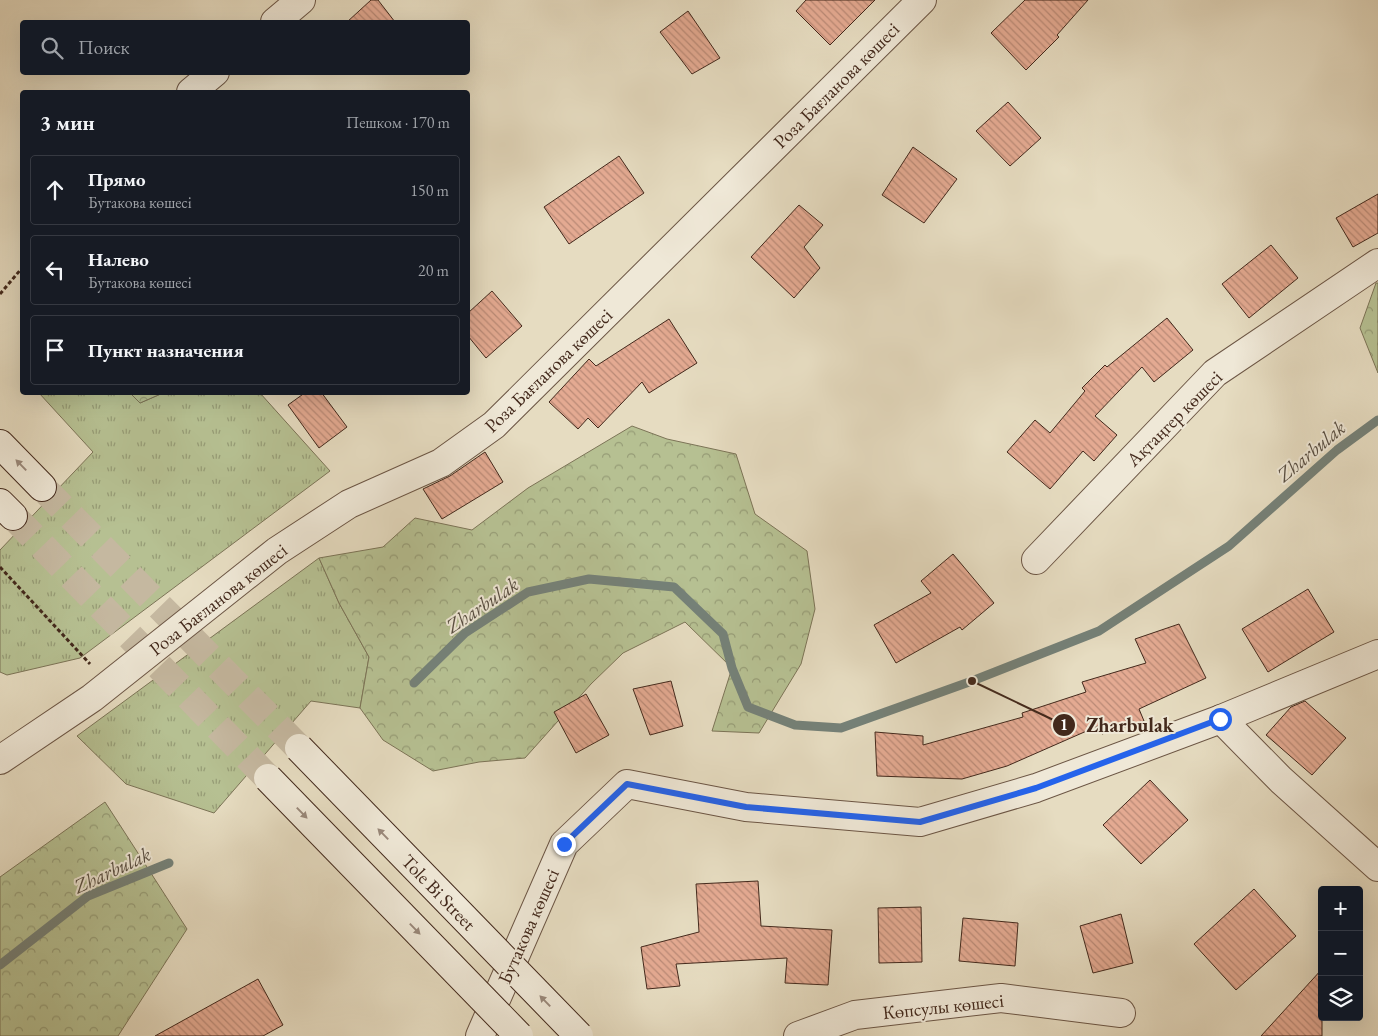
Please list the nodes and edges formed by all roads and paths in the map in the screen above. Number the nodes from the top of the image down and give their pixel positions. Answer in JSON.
{"nodes":[{"id":1,"x":301,"y":0,"type":"edge"},
{"id":2,"x":922,"y":0,"type":"edge"},
{"id":3,"x":276,"y":20,"type":"edge"},
{"id":4,"x":211,"y":75,"type":"edge"},
{"id":5,"x":193,"y":90,"type":"edge"},
{"id":6,"x":1378,"y":263,"type":"edge"},
{"id":7,"x":20,"y":270,"type":"edge"},
{"id":8,"x":0,"y":294,"type":"edge"},
{"id":9,"x":0,"y":444,"type":"edge"},
{"id":10,"x":42,"y":487,"type":"tunnel mouth"},
{"id":11,"x":1036,"y":560,"type":"dead end"},
{"id":12,"x":0,"y":567,"type":"edge"},
{"id":13,"x":1378,"y":654,"type":"edge"},
{"id":14,"x":108,"y":685,"type":"junction"},
{"id":15,"x":1220,"y":719,"type":"junction"},
{"id":16,"x":299,"y":748,"type":"tunnel mouth"},
{"id":17,"x":0,"y":760,"type":"edge"},
{"id":18,"x":268,"y":778,"type":"tunnel mouth"},
{"id":19,"x":1378,"y":867,"type":"edge"},
{"id":20,"x":1120,"y":1013,"type":"dead end"},
{"id":21,"x":480,"y":1036,"type":"edge"},
{"id":22,"x":518,"y":1036,"type":"edge"},
{"id":23,"x":579,"y":1036,"type":"edge"},
{"id":24,"x":798,"y":1036,"type":"edge"}],
"edges":[{"from":1,"to":3,"type":"street"},
{"from":2,"to":14,"type":"street","name":"Роза Бағланова көшесі"},
{"from":4,"to":5,"type":"street"},
{"from":6,"to":11,"type":"street","name":"Ақтаңгер көшесі"},
{"from":7,"to":8,"type":"path"},
{"from":10,"to":9,"type":"street","one_way":true},
{"from":12,"to":14,"type":"path"},
{"from":13,"to":15,"type":"street","name":"Бутакова көшесі"},
{"from":14,"to":17,"type":"street","name":"Роза Бағланова көшесі"},
{"from":15,"to":19,"type":"street"},
{"from":15,"to":21,"type":"street","name":"Бутакова көшесі"},
{"from":23,"to":16,"type":"street","name":"Tole Bi Street","one_way":true,"bridge":true},
{"from":18,"to":22,"type":"street","one_way":true,"bridge":true},
{"from":20,"to":24,"type":"street","name":"Көпсулы көшесі"}]}
